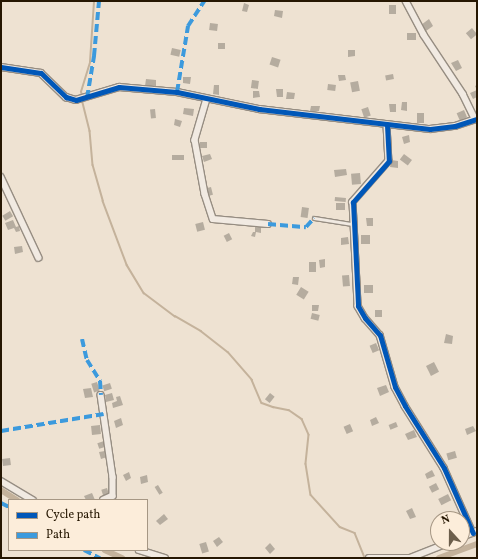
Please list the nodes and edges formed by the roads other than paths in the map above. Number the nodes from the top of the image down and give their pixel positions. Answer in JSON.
{"nodes":[{"id":1,"x":406,"y":1,"type":"edge"},
{"id":2,"x":1,"y":67,"type":"edge"},
{"id":3,"x":207,"y":98,"type":"junction"},
{"id":4,"x":476,"y":119,"type":"edge"},
{"id":5,"x":387,"y":125,"type":"junction"},
{"id":6,"x":1,"y":177,"type":"edge"},
{"id":7,"x":314,"y":218,"type":"dead end"},
{"id":8,"x":268,"y":224,"type":"dead end"},
{"id":9,"x":353,"y":224,"type":"junction"},
{"id":10,"x":39,"y":258,"type":"dead end"},
{"id":11,"x":101,"y":395,"type":"dead end"},
{"id":12,"x":1,"y":481,"type":"edge"},
{"id":13,"x":31,"y":499,"type":"edge"},
{"id":14,"x":106,"y":499,"type":"edge"},
{"id":15,"x":475,"y":532,"type":"edge"},
{"id":16,"x":430,"y":550,"type":"edge"},
{"id":17,"x":142,"y":551,"type":"edge"},
{"id":18,"x":165,"y":558,"type":"edge"},
{"id":19,"x":369,"y":558,"type":"edge"},
{"id":20,"x":409,"y":558,"type":"edge"}],
"edges":[{"from":1,"to":4,"type":"street"},
{"from":2,"to":3,"type":"street"},
{"from":3,"to":5,"type":"street"},
{"from":3,"to":8,"type":"street"},
{"from":4,"to":5,"type":"street"},
{"from":5,"to":9,"type":"street"},
{"from":6,"to":10,"type":"street"},
{"from":7,"to":9,"type":"lane"},
{"from":9,"to":15,"type":"street"},
{"from":11,"to":14,"type":"street"},
{"from":12,"to":13,"type":"street"},
{"from":16,"to":20,"type":"street"},
{"from":17,"to":18,"type":"street"},
{"from":19,"to":20,"type":"street"}]}
